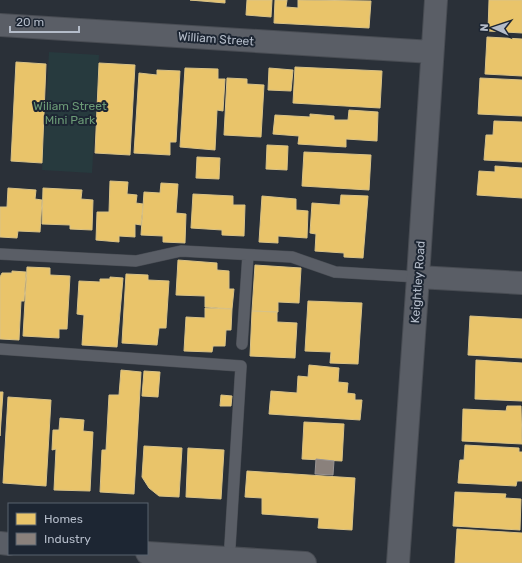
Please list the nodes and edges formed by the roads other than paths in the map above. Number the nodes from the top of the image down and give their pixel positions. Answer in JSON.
{"nodes":[{"id":1,"x":436,"y":0,"type":"edge"},
{"id":2,"x":0,"y":25,"type":"edge"},
{"id":3,"x":432,"y":52,"type":"junction"},
{"id":4,"x":0,"y":254,"type":"edge"},
{"id":5,"x":248,"y":255,"type":"junction"},
{"id":6,"x":418,"y":277,"type":"junction"},
{"id":7,"x":522,"y":283,"type":"edge"},
{"id":8,"x":242,"y":344,"type":"dead end"},
{"id":9,"x":0,"y":349,"type":"edge"},
{"id":10,"x":148,"y":553,"type":"edge"},
{"id":11,"x":230,"y":561,"type":"edge"},
{"id":12,"x":305,"y":563,"type":"edge"},
{"id":13,"x":398,"y":563,"type":"edge"}],
"edges":[{"from":1,"to":3,"type":"street","name":"Keightley Road"},
{"from":2,"to":3,"type":"street","name":"William Street"},
{"from":3,"to":6,"type":"street","name":"Keightley Road"},
{"from":4,"to":5,"type":"lane"},
{"from":5,"to":6,"type":"lane"},
{"from":5,"to":8,"type":"lane"},
{"from":6,"to":7,"type":"street"},
{"from":6,"to":13,"type":"street","name":"Keightley Road"},
{"from":9,"to":11,"type":"lane"},
{"from":10,"to":11,"type":"street"},
{"from":11,"to":12,"type":"street"}]}
